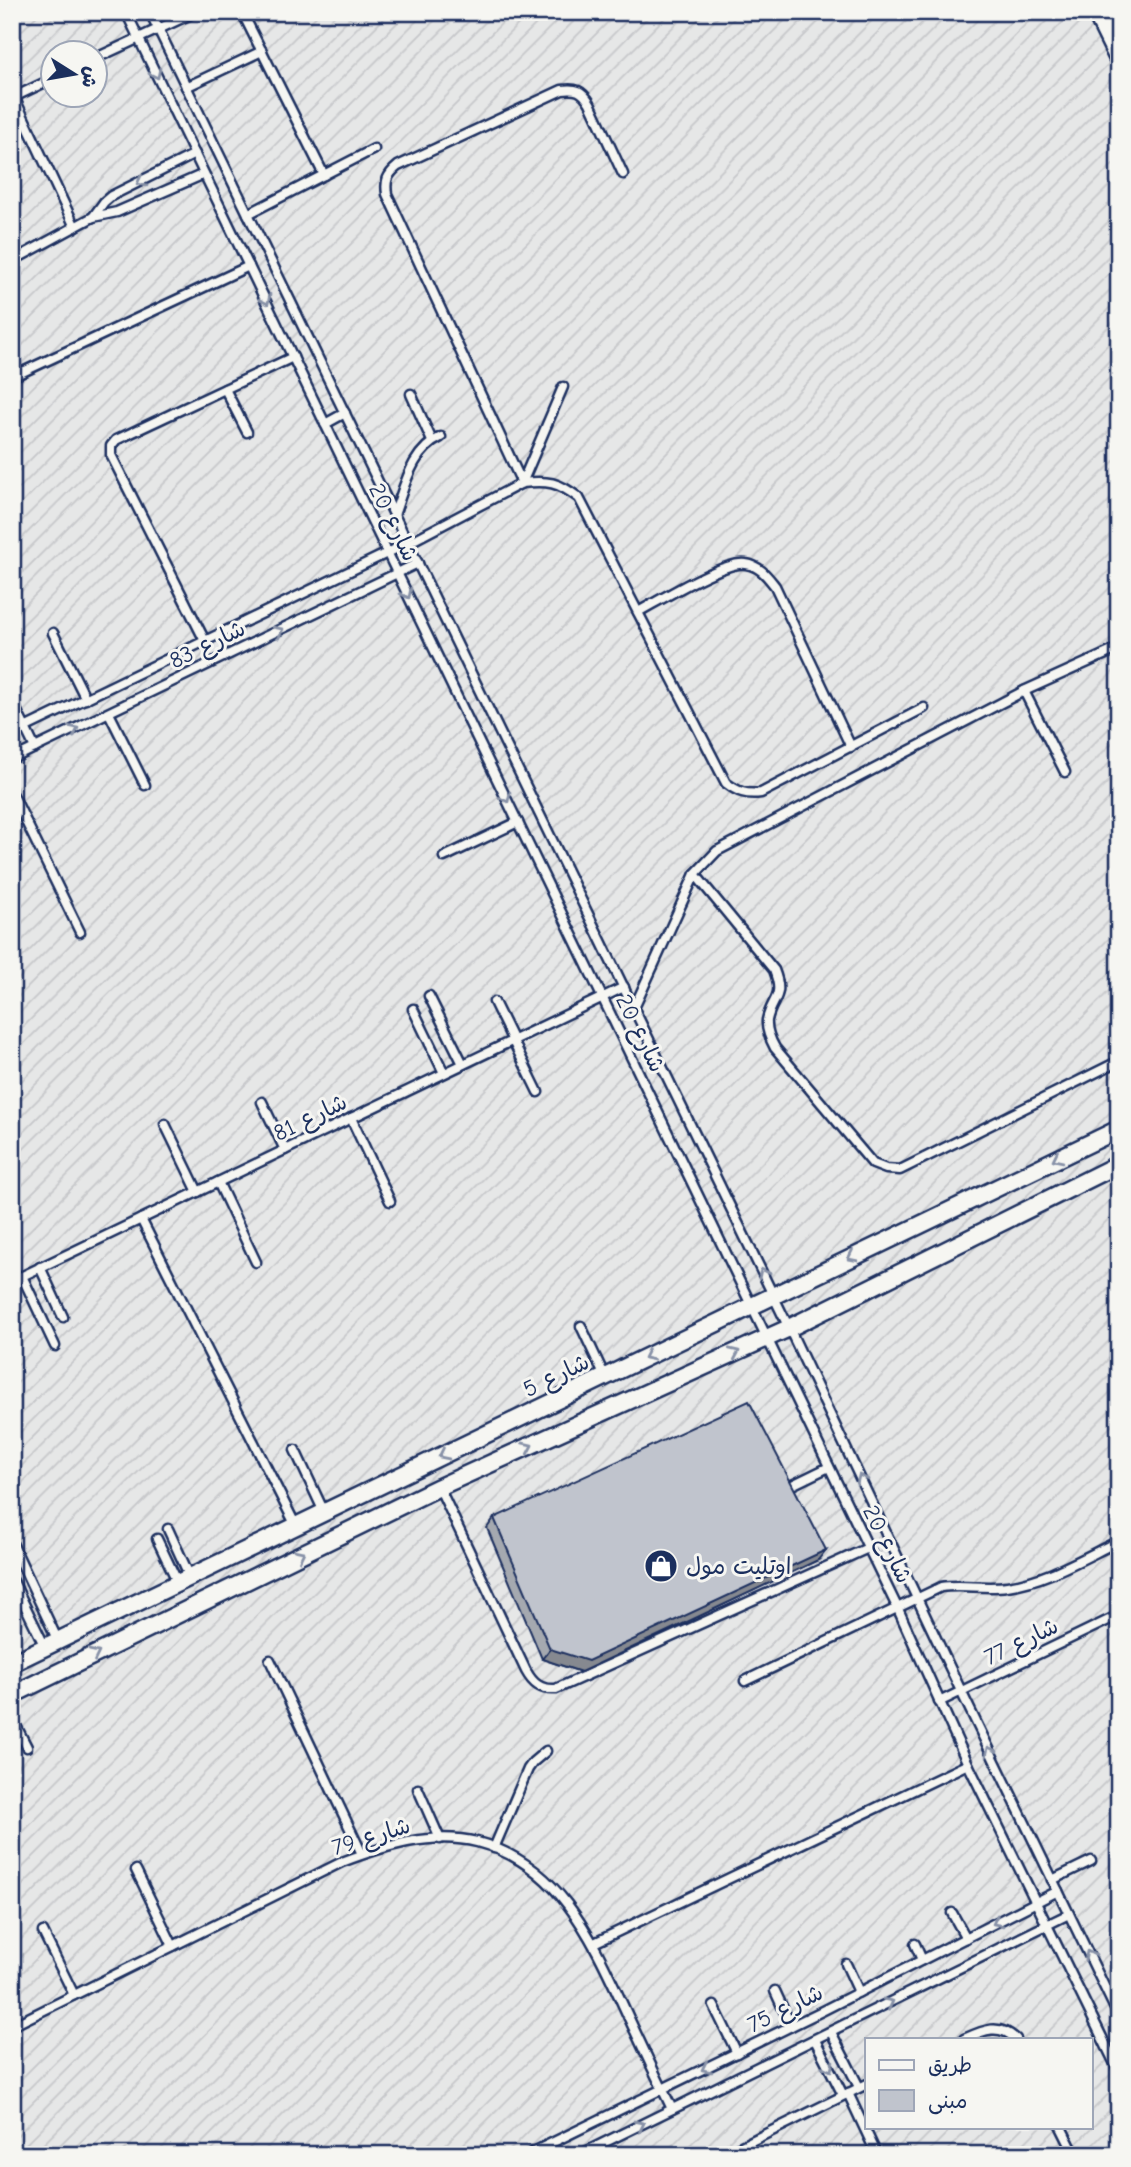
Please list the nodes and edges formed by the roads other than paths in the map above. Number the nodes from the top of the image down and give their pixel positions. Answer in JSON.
{"nodes":[{"id":1,"x":126,"y":12,"type":"edge"},
{"id":2,"x":150,"y":12,"type":"edge"},
{"id":3,"x":195,"y":12,"type":"edge"},
{"id":4,"x":242,"y":12,"type":"edge"},
{"id":5,"x":1095,"y":12,"type":"edge"},
{"id":6,"x":158,"y":29,"type":"junction"},
{"id":7,"x":139,"y":39,"type":"junction"},
{"id":8,"x":262,"y":51,"type":"junction"},
{"id":9,"x":108,"y":53,"type":"edge"},
{"id":10,"x":1119,"y":61,"type":"edge"},
{"id":11,"x":38,"y":85,"type":"edge"},
{"id":12,"x":186,"y":87,"type":"junction"},
{"id":13,"x":13,"y":97,"type":"edge"},
{"id":14,"x":374,"y":149,"type":"dead end"},
{"id":15,"x":195,"y":155,"type":"junction"},
{"id":16,"x":204,"y":174,"type":"junction"},
{"id":17,"x":623,"y":174,"type":"dead end"},
{"id":18,"x":324,"y":175,"type":"junction"},
{"id":19,"x":248,"y":214,"type":"junction"},
{"id":20,"x":93,"y":217,"type":"junction"},
{"id":21,"x":75,"y":227,"type":"junction"},
{"id":22,"x":12,"y":261,"type":"edge"},
{"id":23,"x":249,"y":266,"type":"junction"},
{"id":24,"x":293,"y":357,"type":"junction"},
{"id":25,"x":12,"y":377,"type":"edge"},
{"id":26,"x":563,"y":387,"type":"dead end"},
{"id":27,"x":225,"y":389,"type":"junction"},
{"id":28,"x":411,"y":394,"type":"dead end"},
{"id":29,"x":345,"y":413,"type":"junction"},
{"id":30,"x":325,"y":424,"type":"junction"},
{"id":31,"x":247,"y":432,"type":"dead end"},
{"id":32,"x":441,"y":437,"type":"dead end"},
{"id":33,"x":432,"y":441,"type":"junction"},
{"id":34,"x":522,"y":483,"type":"junction"},
{"id":35,"x":394,"y":515,"type":"junction"},
{"id":36,"x":408,"y":543,"type":"junction"},
{"id":37,"x":387,"y":553,"type":"junction"},
{"id":38,"x":418,"y":563,"type":"junction"},
{"id":39,"x":397,"y":573,"type":"junction"},
{"id":40,"x":638,"y":612,"type":"junction"},
{"id":41,"x":53,"y":633,"type":"dead end"},
{"id":42,"x":205,"y":641,"type":"junction"},
{"id":43,"x":1119,"y":648,"type":"edge"},
{"id":44,"x":1024,"y":691,"type":"junction"},
{"id":45,"x":86,"y":699,"type":"junction"},
{"id":46,"x":12,"y":701,"type":"edge"},
{"id":47,"x":924,"y":708,"type":"dead end"},
{"id":48,"x":109,"y":713,"type":"junction"},
{"id":49,"x":25,"y":728,"type":"junction"},
{"id":50,"x":12,"y":734,"type":"edge"},
{"id":51,"x":851,"y":747,"type":"junction"},
{"id":52,"x":35,"y":748,"type":"junction"},
{"id":53,"x":12,"y":759,"type":"edge"},
{"id":54,"x":1065,"y":772,"type":"dead end"},
{"id":55,"x":145,"y":785,"type":"dead end"},
{"id":56,"x":12,"y":793,"type":"edge"},
{"id":57,"x":518,"y":822,"type":"junction"},
{"id":58,"x":444,"y":857,"type":"dead end"},
{"id":59,"x":695,"y":874,"type":"junction"},
{"id":60,"x":80,"y":932,"type":"dead end"},
{"id":61,"x":624,"y":987,"type":"junction"},
{"id":62,"x":429,"y":996,"type":"dead end"},
{"id":63,"x":602,"y":997,"type":"junction"},
{"id":64,"x":494,"y":1002,"type":"dead end"},
{"id":65,"x":634,"y":1008,"type":"junction"},
{"id":66,"x":413,"y":1009,"type":"dead end"},
{"id":67,"x":513,"y":1040,"type":"junction"},
{"id":68,"x":1119,"y":1061,"type":"edge"},
{"id":69,"x":463,"y":1064,"type":"junction"},
{"id":70,"x":444,"y":1073,"type":"junction"},
{"id":71,"x":538,"y":1092,"type":"dead end"},
{"id":72,"x":262,"y":1101,"type":"dead end"},
{"id":73,"x":351,"y":1118,"type":"junction"},
{"id":74,"x":164,"y":1124,"type":"dead end"},
{"id":75,"x":1119,"y":1129,"type":"edge"},
{"id":76,"x":285,"y":1150,"type":"junction"},
{"id":77,"x":1119,"y":1164,"type":"edge"},
{"id":78,"x":218,"y":1182,"type":"junction"},
{"id":79,"x":198,"y":1192,"type":"junction"},
{"id":80,"x":390,"y":1201,"type":"dead end"},
{"id":81,"x":141,"y":1219,"type":"junction"},
{"id":82,"x":256,"y":1262,"type":"dead end"},
{"id":83,"x":40,"y":1267,"type":"junction"},
{"id":84,"x":22,"y":1276,"type":"junction"},
{"id":85,"x":12,"y":1281,"type":"edge"},
{"id":86,"x":773,"y":1295,"type":"junction"},
{"id":87,"x":752,"y":1306,"type":"junction"},
{"id":88,"x":63,"y":1317,"type":"dead end"},
{"id":89,"x":581,"y":1326,"type":"dead end"},
{"id":90,"x":789,"y":1328,"type":"junction"},
{"id":91,"x":767,"y":1338,"type":"junction"},
{"id":92,"x":55,"y":1346,"type":"dead end"},
{"id":93,"x":605,"y":1377,"type":"junction"},
{"id":94,"x":295,"y":1450,"type":"dead end"},
{"id":95,"x":830,"y":1467,"type":"junction"},
{"id":96,"x":790,"y":1486,"type":"edge"},
{"id":97,"x":439,"y":1487,"type":"junction"},
{"id":98,"x":324,"y":1512,"type":"junction"},
{"id":99,"x":296,"y":1526,"type":"junction"},
{"id":100,"x":168,"y":1529,"type":"dead end"},
{"id":101,"x":157,"y":1539,"type":"dead end"},
{"id":102,"x":1119,"y":1541,"type":"edge"},
{"id":103,"x":12,"y":1543,"type":"edge"},
{"id":104,"x":868,"y":1548,"type":"junction"},
{"id":105,"x":12,"y":1579,"type":"edge"},
{"id":106,"x":184,"y":1580,"type":"junction"},
{"id":107,"x":918,"y":1599,"type":"junction"},
{"id":108,"x":898,"y":1609,"type":"junction"},
{"id":109,"x":1119,"y":1615,"type":"edge"},
{"id":110,"x":51,"y":1644,"type":"junction"},
{"id":111,"x":270,"y":1660,"type":"dead end"},
{"id":112,"x":12,"y":1663,"type":"edge"},
{"id":113,"x":64,"y":1669,"type":"junction"},
{"id":114,"x":746,"y":1681,"type":"dead end"},
{"id":115,"x":961,"y":1691,"type":"junction"},
{"id":116,"x":12,"y":1695,"type":"edge"},
{"id":117,"x":939,"y":1702,"type":"junction"},
{"id":118,"x":12,"y":1718,"type":"edge"},
{"id":119,"x":27,"y":1747,"type":"dead end"},
{"id":120,"x":546,"y":1751,"type":"dead end"},
{"id":121,"x":968,"y":1764,"type":"junction"},
{"id":122,"x":418,"y":1789,"type":"dead end"},
{"id":123,"x":440,"y":1839,"type":"junction"},
{"id":124,"x":494,"y":1848,"type":"junction"},
{"id":125,"x":362,"y":1854,"type":"junction"},
{"id":126,"x":1091,"y":1861,"type":"dead end"},
{"id":127,"x":136,"y":1870,"type":"dead end"},
{"id":128,"x":1052,"y":1880,"type":"junction"},
{"id":129,"x":1058,"y":1891,"type":"junction"},
{"id":130,"x":1035,"y":1902,"type":"junction"},
{"id":131,"x":952,"y":1913,"type":"dead end"},
{"id":132,"x":1069,"y":1914,"type":"junction"},
{"id":133,"x":1047,"y":1925,"type":"junction"},
{"id":134,"x":43,"y":1932,"type":"dead end"},
{"id":135,"x":966,"y":1938,"type":"junction"},
{"id":136,"x":594,"y":1943,"type":"junction"},
{"id":137,"x":915,"y":1944,"type":"dead end"},
{"id":138,"x":173,"y":1946,"type":"junction"},
{"id":139,"x":922,"y":1960,"type":"junction"},
{"id":140,"x":846,"y":1964,"type":"dead end"},
{"id":141,"x":775,"y":1991,"type":"dead end"},
{"id":142,"x":859,"y":1992,"type":"junction"},
{"id":143,"x":74,"y":1995,"type":"junction"},
{"id":144,"x":714,"y":2006,"type":"dead end"},
{"id":145,"x":1119,"y":2017,"type":"edge"},
{"id":146,"x":12,"y":2026,"type":"edge"},
{"id":147,"x":792,"y":2026,"type":"junction"},
{"id":148,"x":831,"y":2032,"type":"junction"},
{"id":149,"x":967,"y":2038,"type":"edge"},
{"id":150,"x":1015,"y":2038,"type":"edge"},
{"id":151,"x":815,"y":2040,"type":"junction"},
{"id":152,"x":737,"y":2053,"type":"junction"},
{"id":153,"x":1119,"y":2072,"type":"edge"},
{"id":154,"x":863,"y":2085,"type":"edge"},
{"id":155,"x":662,"y":2089,"type":"junction"},
{"id":156,"x":845,"y":2094,"type":"junction"},
{"id":157,"x":671,"y":2109,"type":"junction"},
{"id":158,"x":1062,"y":2128,"type":"edge"},
{"id":159,"x":545,"y":2146,"type":"junction"},
{"id":160,"x":527,"y":2155,"type":"edge"},
{"id":161,"x":549,"y":2155,"type":"edge"},
{"id":162,"x":579,"y":2155,"type":"edge"},
{"id":163,"x":723,"y":2155,"type":"edge"},
{"id":164,"x":877,"y":2155,"type":"edge"},
{"id":165,"x":1075,"y":2155,"type":"edge"}],
"edges":[{"from":1,"to":7,"type":"lane","name":"شارع 20"},
{"from":2,"to":6,"type":"lane","name":"شارع 20"},
{"from":3,"to":6,"type":"lane"},
{"from":4,"to":8,"type":"lane"},
{"from":5,"to":10,"type":"street"},
{"from":6,"to":7,"type":"lane"},
{"from":6,"to":12,"type":"lane","name":"شارع 20"},
{"from":7,"to":9,"type":"lane"},
{"from":7,"to":15,"type":"lane","name":"شارع 20","one_way":true},
{"from":8,"to":12,"type":"lane"},
{"from":8,"to":18,"type":"lane"},
{"from":11,"to":13,"type":"lane"},
{"from":12,"to":19,"type":"lane","name":"شارع 20"},
{"from":13,"to":21,"type":"lane"},
{"from":14,"to":18,"type":"lane"},
{"from":15,"to":16,"type":"lane","name":"شارع 20"},
{"from":15,"to":20,"type":"lane","one_way":true},
{"from":16,"to":20,"type":"lane"},
{"from":16,"to":23,"type":"lane","name":"شارع 20"},
{"from":17,"to":34,"type":"lane"},
{"from":18,"to":19,"type":"lane"},
{"from":19,"to":29,"type":"lane","name":"شارع 20"},
{"from":20,"to":21,"type":"lane"},
{"from":21,"to":22,"type":"lane"},
{"from":23,"to":24,"type":"lane","name":"شارع 20","one_way":true},
{"from":23,"to":25,"type":"lane"},
{"from":24,"to":27,"type":"lane"},
{"from":24,"to":30,"type":"lane","name":"شارع 20"},
{"from":26,"to":34,"type":"lane"},
{"from":27,"to":31,"type":"lane"},
{"from":27,"to":42,"type":"lane"},
{"from":28,"to":33,"type":"lane"},
{"from":29,"to":30,"type":"lane"},
{"from":29,"to":35,"type":"lane","name":"شارع 20"},
{"from":30,"to":37,"type":"lane","name":"شارع 20"},
{"from":32,"to":33,"type":"lane"},
{"from":33,"to":35,"type":"lane"},
{"from":34,"to":36,"type":"lane","name":"شارع 83"},
{"from":34,"to":40,"type":"lane"},
{"from":35,"to":36,"type":"lane","name":"شارع 20"},
{"from":36,"to":37,"type":"lane","name":"شارع 83"},
{"from":36,"to":38,"type":"lane","name":"شارع 20"},
{"from":37,"to":39,"type":"lane","name":"شارع 20"},
{"from":37,"to":42,"type":"lane","name":"شارع 83"},
{"from":38,"to":39,"type":"lane","name":"شارع 83"},
{"from":38,"to":61,"type":"lane","name":"شارع 20"},
{"from":48,"to":39,"type":"lane","name":"شارع 83","one_way":true},
{"from":39,"to":57,"type":"lane","name":"شارع 20","one_way":true},
{"from":40,"to":51,"type":"lane"},
{"from":40,"to":51,"type":"lane"},
{"from":41,"to":45,"type":"lane"},
{"from":42,"to":45,"type":"lane","name":"شارع 83"},
{"from":43,"to":44,"type":"lane"},
{"from":44,"to":54,"type":"lane"},
{"from":44,"to":59,"type":"lane"},
{"from":45,"to":49,"type":"lane","name":"شارع 83"},
{"from":46,"to":49,"type":"lane"},
{"from":47,"to":51,"type":"lane"},
{"from":52,"to":48,"type":"lane","name":"شارع 83","one_way":true},
{"from":48,"to":55,"type":"lane"},
{"from":49,"to":50,"type":"lane","name":"شارع 83"},
{"from":49,"to":52,"type":"lane"},
{"from":52,"to":53,"type":"lane","name":"شارع 83"},
{"from":56,"to":60,"type":"lane"},
{"from":57,"to":58,"type":"lane"},
{"from":57,"to":63,"type":"lane","name":"شارع 20"},
{"from":59,"to":65,"type":"lane"},
{"from":59,"to":68,"type":"lane"},
{"from":61,"to":63,"type":"lane","name":"شارع 81"},
{"from":61,"to":65,"type":"lane","name":"شارع 20"},
{"from":62,"to":69,"type":"lane"},
{"from":63,"to":67,"type":"lane","name":"شارع 81"},
{"from":63,"to":87,"type":"lane","name":"شارع 20"},
{"from":64,"to":67,"type":"lane"},
{"from":86,"to":65,"type":"lane","name":"شارع 20","one_way":true},
{"from":66,"to":70,"type":"lane"},
{"from":67,"to":69,"type":"lane","name":"شارع 81"},
{"from":67,"to":71,"type":"lane"},
{"from":69,"to":70,"type":"lane","name":"شارع 81"},
{"from":70,"to":73,"type":"lane","name":"شارع 81"},
{"from":72,"to":76,"type":"lane"},
{"from":73,"to":76,"type":"lane","name":"شارع 81"},
{"from":73,"to":80,"type":"lane"},
{"from":74,"to":79,"type":"lane"},
{"from":75,"to":86,"type":"street","name":"شارع 5","one_way":true},
{"from":76,"to":78,"type":"lane","name":"شارع 81"},
{"from":77,"to":90,"type":"street"},
{"from":78,"to":79,"type":"lane","name":"شارع 81"},
{"from":78,"to":82,"type":"lane"},
{"from":79,"to":81,"type":"lane","name":"شارع 81"},
{"from":81,"to":83,"type":"lane","name":"شارع 81"},
{"from":81,"to":99,"type":"lane"},
{"from":83,"to":84,"type":"lane","name":"شارع 81"},
{"from":83,"to":88,"type":"lane"},
{"from":84,"to":85,"type":"lane","name":"شارع 81"},
{"from":84,"to":92,"type":"lane"},
{"from":86,"to":87,"type":"street","name":"شارع 5"},
{"from":86,"to":90,"type":"lane","name":"شارع 20"},
{"from":87,"to":91,"type":"lane","name":"شارع 20"},
{"from":87,"to":93,"type":"street","name":"شارع 5","one_way":true},
{"from":89,"to":93,"type":"lane"},
{"from":90,"to":91,"type":"street"},
{"from":107,"to":90,"type":"lane","name":"شارع 20","one_way":true},
{"from":91,"to":95,"type":"lane","name":"شارع 20"},
{"from":97,"to":91,"type":"street","one_way":true},
{"from":93,"to":98,"type":"street","name":"شارع 5","one_way":true},
{"from":94,"to":98,"type":"lane"},
{"from":95,"to":96,"type":"lane"},
{"from":95,"to":104,"type":"lane","name":"شارع 20"},
{"from":97,"to":104,"type":"lane"},
{"from":113,"to":97,"type":"street","one_way":true},
{"from":98,"to":99,"type":"street","name":"شارع 5"},
{"from":99,"to":106,"type":"street","name":"شارع 5"},
{"from":100,"to":106,"type":"lane"},
{"from":101,"to":106,"type":"lane"},
{"from":102,"to":107,"type":"lane"},
{"from":103,"to":110,"type":"lane"},
{"from":104,"to":108,"type":"lane","name":"شارع 20"},
{"from":105,"to":110,"type":"lane"},
{"from":106,"to":110,"type":"street","name":"شارع 5"},
{"from":107,"to":108,"type":"lane"},
{"from":107,"to":115,"type":"lane","name":"شارع 20"},
{"from":108,"to":114,"type":"lane"},
{"from":108,"to":117,"type":"lane","name":"شارع 20"},
{"from":109,"to":115,"type":"lane","name":"شارع 77"},
{"from":110,"to":112,"type":"street","name":"شارع 5"},
{"from":110,"to":113,"type":"street"},
{"from":111,"to":125,"type":"lane"},
{"from":113,"to":116,"type":"street"},
{"from":115,"to":117,"type":"lane","name":"شارع 77"},
{"from":128,"to":115,"type":"lane","name":"شارع 20","one_way":true},
{"from":117,"to":121,"type":"lane","name":"شارع 20"},
{"from":118,"to":119,"type":"lane"},
{"from":120,"to":124,"type":"lane"},
{"from":121,"to":130,"type":"lane","name":"شارع 20"},
{"from":121,"to":136,"type":"lane"},
{"from":122,"to":123,"type":"lane"},
{"from":123,"to":124,"type":"lane","name":"شارع 79"},
{"from":123,"to":125,"type":"lane","name":"شارع 79"},
{"from":124,"to":136,"type":"lane","name":"شارع 79"},
{"from":125,"to":138,"type":"lane","name":"شارع 79"},
{"from":126,"to":128,"type":"lane"},
{"from":127,"to":138,"type":"lane"},
{"from":128,"to":129,"type":"lane","name":"شارع 20"},
{"from":129,"to":130,"type":"lane","name":"شارع 75"},
{"from":129,"to":132,"type":"lane","name":"شارع 20"},
{"from":130,"to":133,"type":"lane","name":"شارع 20"},
{"from":130,"to":135,"type":"lane","name":"شارع 75","one_way":true},
{"from":131,"to":135,"type":"lane"},
{"from":132,"to":133,"type":"lane","name":"شارع 75"},
{"from":145,"to":132,"type":"lane","name":"شارع 20","one_way":true},
{"from":148,"to":133,"type":"lane","name":"شارع 75","one_way":true},
{"from":133,"to":153,"type":"lane","name":"شارع 20"},
{"from":134,"to":143,"type":"lane"},
{"from":135,"to":139,"type":"lane","name":"شارع 75"},
{"from":136,"to":155,"type":"lane","name":"شارع 79"},
{"from":137,"to":139,"type":"lane"},
{"from":138,"to":143,"type":"lane","name":"شارع 79"},
{"from":139,"to":142,"type":"lane","name":"شارع 75"},
{"from":140,"to":142,"type":"lane"},
{"from":141,"to":147,"type":"lane"},
{"from":142,"to":147,"type":"lane","name":"شارع 75"},
{"from":143,"to":146,"type":"lane","name":"شارع 79"},
{"from":144,"to":152,"type":"lane"},
{"from":147,"to":152,"type":"lane","name":"شارع 75"},
{"from":148,"to":151,"type":"lane","name":"شارع 75"},
{"from":148,"to":154,"type":"lane"},
{"from":149,"to":150,"type":"lane"},
{"from":151,"to":156,"type":"lane","one_way":true},
{"from":151,"to":157,"type":"lane","name":"شارع 75"},
{"from":152,"to":155,"type":"lane","name":"شارع 75","one_way":true},
{"from":154,"to":156,"type":"lane"},
{"from":155,"to":157,"type":"lane","name":"شارع 79"},
{"from":155,"to":159,"type":"lane","name":"شارع 75"},
{"from":156,"to":163,"type":"lane"},
{"from":156,"to":164,"type":"lane"},
{"from":162,"to":157,"type":"lane","name":"شارع 75","one_way":true},
{"from":158,"to":165,"type":"lane"},
{"from":159,"to":160,"type":"lane","name":"شارع 75"},
{"from":159,"to":161,"type":"lane"}]}
